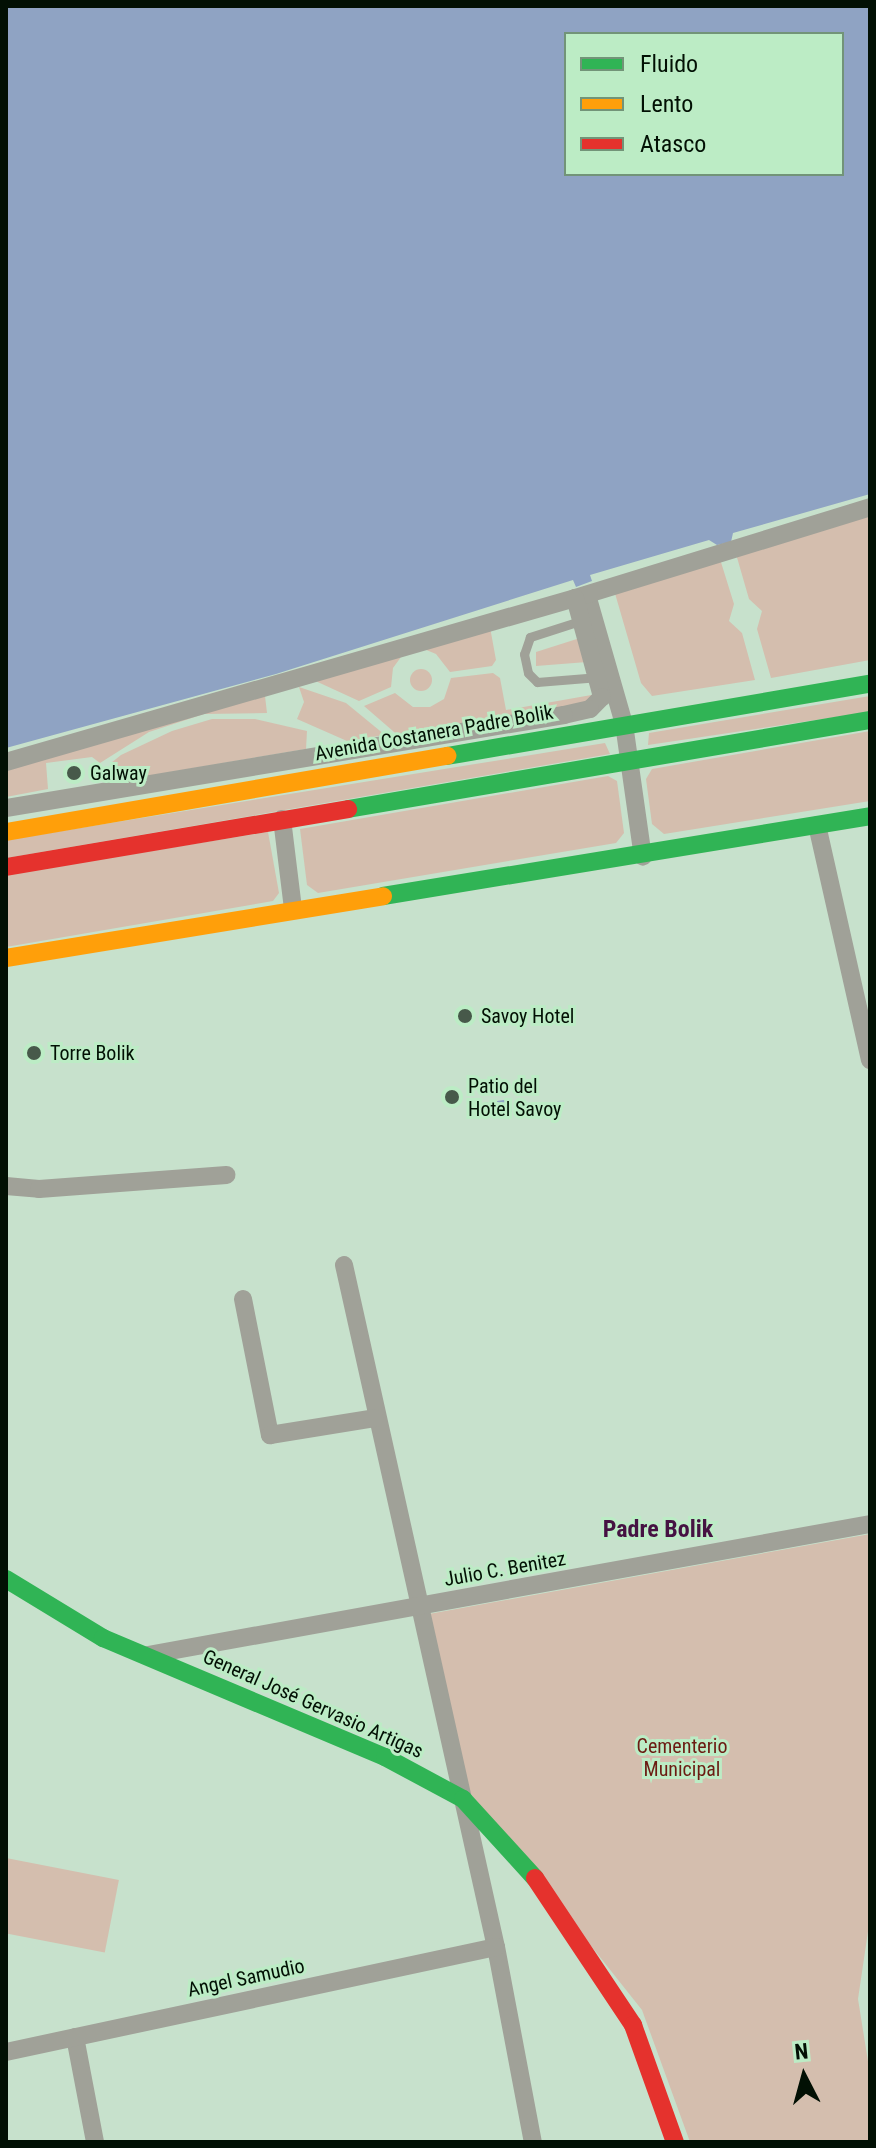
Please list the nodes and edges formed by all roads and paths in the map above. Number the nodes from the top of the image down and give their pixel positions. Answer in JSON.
{"nodes":[{"id":1,"x":870,"y":507,"type":"edge"},
{"id":2,"x":582,"y":592,"type":"junction"},
{"id":3,"x":587,"y":618,"type":"junction"},
{"id":4,"x":603,"y":676,"type":"junction"},
{"id":5,"x":870,"y":684,"type":"edge"},
{"id":6,"x":870,"y":720,"type":"edge"},
{"id":7,"x":624,"y":724,"type":"junction"},
{"id":8,"x":6,"y":762,"type":"edge"},
{"id":9,"x":629,"y":762,"type":"junction"},
{"id":10,"x":6,"y":808,"type":"edge"},
{"id":11,"x":870,"y":816,"type":"edge"},
{"id":12,"x":282,"y":819,"type":"junction"},
{"id":13,"x":817,"y":825,"type":"junction"},
{"id":14,"x":6,"y":832,"type":"edge"},
{"id":15,"x":643,"y":857,"type":"junction"},
{"id":16,"x":6,"y":867,"type":"edge"},
{"id":17,"x":293,"y":909,"type":"junction"},
{"id":18,"x":6,"y":958,"type":"edge"},
{"id":19,"x":870,"y":1060,"type":"edge"},
{"id":20,"x":226,"y":1175,"type":"dead end"},
{"id":21,"x":6,"y":1186,"type":"edge"},
{"id":22,"x":344,"y":1265,"type":"dead end"},
{"id":23,"x":243,"y":1299,"type":"dead end"},
{"id":24,"x":375,"y":1418,"type":"junction"},
{"id":25,"x":870,"y":1524,"type":"edge"},
{"id":26,"x":6,"y":1579,"type":"edge"},
{"id":27,"x":418,"y":1608,"type":"junction"},
{"id":28,"x":148,"y":1655,"type":"junction"},
{"id":29,"x":463,"y":1799,"type":"junction"},
{"id":30,"x":496,"y":1947,"type":"junction"},
{"id":31,"x":75,"y":2037,"type":"junction"},
{"id":32,"x":6,"y":2052,"type":"edge"},
{"id":33,"x":95,"y":2142,"type":"edge"},
{"id":34,"x":533,"y":2142,"type":"edge"},
{"id":35,"x":675,"y":2142,"type":"edge"}],
"edges":[{"from":1,"to":2,"type":"street"},
{"from":2,"to":3,"type":"street"},
{"from":2,"to":8,"type":"street"},
{"from":3,"to":4,"type":"street"},
{"from":3,"to":4,"type":"lane"},
{"from":4,"to":7,"type":"street"},
{"from":4,"to":10,"type":"street"},
{"from":5,"to":7,"type":"street","name":"Avenida Costanera Padre Bolik"},
{"from":6,"to":9,"type":"street"},
{"from":7,"to":9,"type":"street"},
{"from":7,"to":14,"type":"street","name":"Avenida Costanera Padre Bolik"},
{"from":9,"to":12,"type":"street"},
{"from":9,"to":15,"type":"street"},
{"from":11,"to":13,"type":"street"},
{"from":12,"to":16,"type":"street"},
{"from":12,"to":17,"type":"street"},
{"from":13,"to":15,"type":"street"},
{"from":13,"to":19,"type":"street"},
{"from":15,"to":17,"type":"street"},
{"from":17,"to":18,"type":"street"},
{"from":20,"to":21,"type":"street"},
{"from":22,"to":24,"type":"street"},
{"from":23,"to":24,"type":"street"},
{"from":24,"to":27,"type":"street"},
{"from":25,"to":27,"type":"street","name":"Julio C. Benitez"},
{"from":26,"to":28,"type":"street","name":"General José Gervasio Artigas"},
{"from":27,"to":28,"type":"street","name":"Julio C. Benitez"},
{"from":27,"to":29,"type":"street"},
{"from":28,"to":29,"type":"street","name":"General José Gervasio Artigas"},
{"from":29,"to":30,"type":"street"},
{"from":29,"to":35,"type":"street","name":"General José Gervasio Artigas"},
{"from":30,"to":31,"type":"street","name":"Angel Samudio"},
{"from":30,"to":34,"type":"street"},
{"from":31,"to":32,"type":"street","name":"Angel Samudio"},
{"from":31,"to":33,"type":"street"}]}
